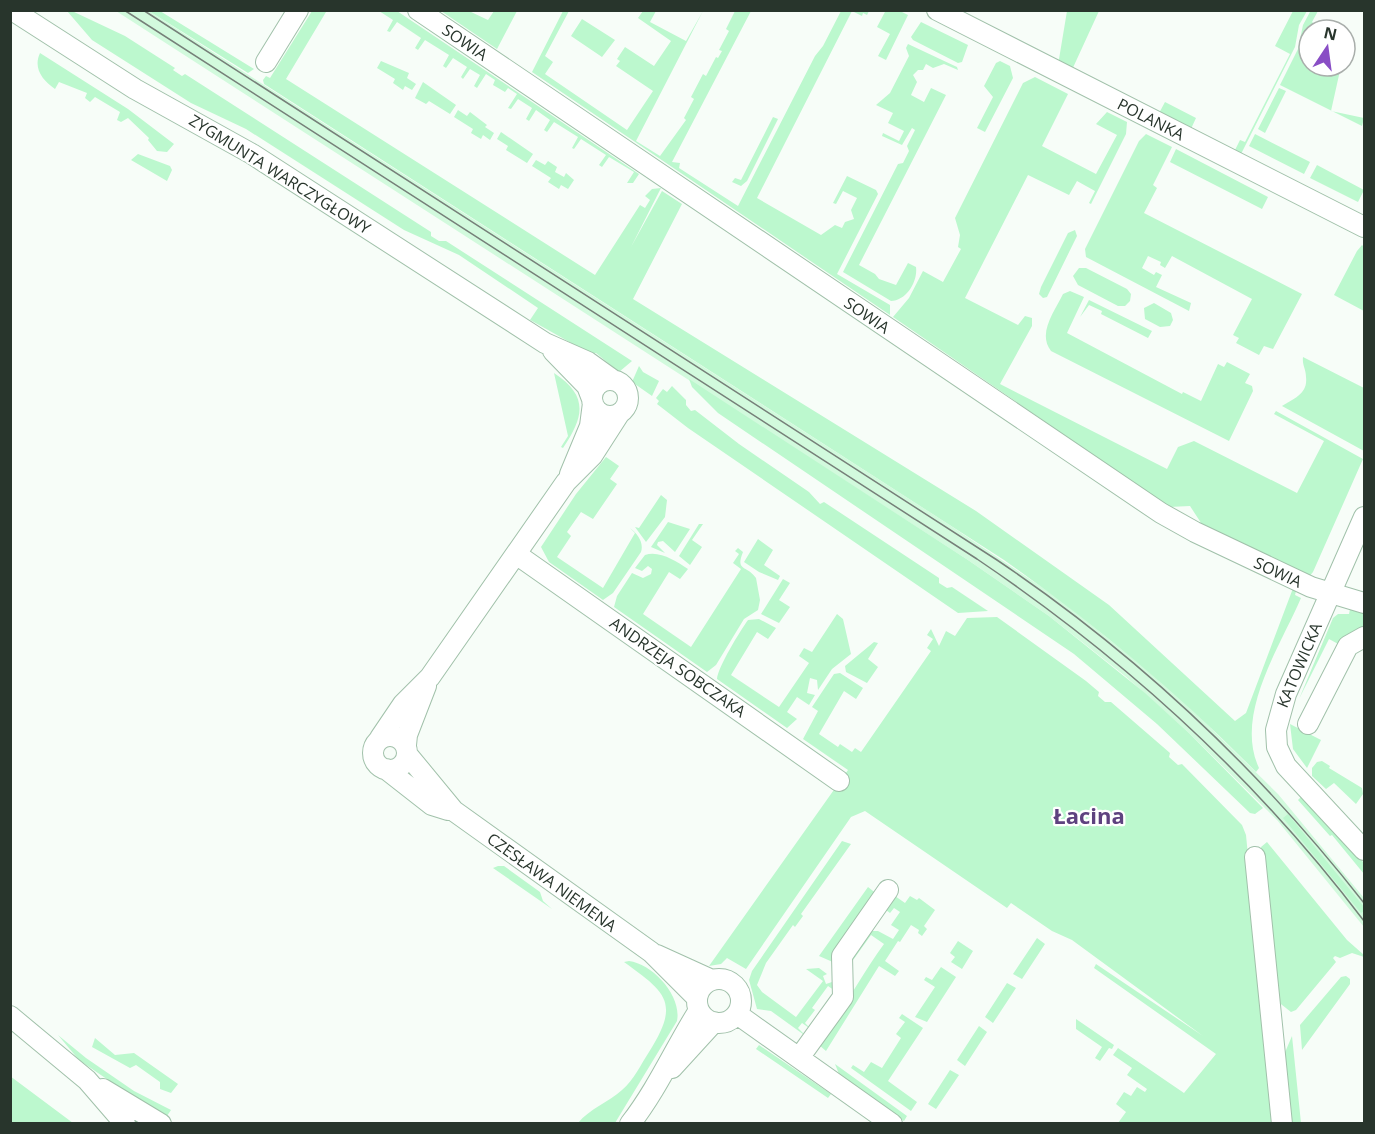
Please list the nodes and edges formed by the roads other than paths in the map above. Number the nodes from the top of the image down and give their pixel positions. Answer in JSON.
{"nodes":[{"id":1,"x":12,"y":10,"type":"edge"},
{"id":2,"x":298,"y":10,"type":"edge"},
{"id":3,"x":418,"y":10,"type":"edge"},
{"id":4,"x":937,"y":10,"type":"edge"},
{"id":5,"x":266,"y":62,"type":"dead end"},
{"id":6,"x":1365,"y":227,"type":"edge"},
{"id":7,"x":545,"y":343,"type":"junction"},
{"id":8,"x":613,"y":380,"type":"junction"},
{"id":9,"x":593,"y":401,"type":"junction"},
{"id":10,"x":619,"y":414,"type":"junction"},
{"id":11,"x":566,"y":482,"type":"junction"},
{"id":12,"x":1365,"y":517,"type":"edge"},
{"id":13,"x":516,"y":554,"type":"junction"},
{"id":14,"x":1330,"y":594,"type":"junction"},
{"id":15,"x":1365,"y":603,"type":"edge"},
{"id":16,"x":1365,"y":637,"type":"edge"},
{"id":17,"x":430,"y":677,"type":"junction"},
{"id":18,"x":1308,"y":724,"type":"dead end"},
{"id":19,"x":380,"y":738,"type":"junction"},
{"id":20,"x":406,"y":750,"type":"junction"},
{"id":21,"x":386,"y":769,"type":"junction"},
{"id":22,"x":839,"y":781,"type":"dead end"},
{"id":23,"x":454,"y":811,"type":"junction"},
{"id":24,"x":1365,"y":850,"type":"edge"},
{"id":25,"x":1255,"y":856,"type":"dead end"},
{"id":26,"x":888,"y":890,"type":"dead end"},
{"id":27,"x":651,"y":952,"type":"junction"},
{"id":28,"x":712,"y":980,"type":"junction"},
{"id":29,"x":703,"y":1010,"type":"junction"},
{"id":30,"x":737,"y":1014,"type":"junction"},
{"id":31,"x":10,"y":1016,"type":"edge"},
{"id":32,"x":800,"y":1058,"type":"junction"},
{"id":33,"x":87,"y":1080,"type":"junction"},
{"id":34,"x":648,"y":1101,"type":"junction"},
{"id":35,"x":125,"y":1124,"type":"edge"},
{"id":36,"x":161,"y":1124,"type":"edge"},
{"id":37,"x":630,"y":1124,"type":"edge"},
{"id":38,"x":641,"y":1124,"type":"edge"},
{"id":39,"x":892,"y":1124,"type":"edge"},
{"id":40,"x":1282,"y":1124,"type":"edge"}],
"edges":[{"from":1,"to":7,"type":"street","name":"ZYGMUNTA WARCZYGŁOWY"},
{"from":2,"to":5,"type":"street"},
{"from":3,"to":14,"type":"street","name":"SOWIA"},
{"from":4,"to":6,"type":"street","name":"POLANKA"},
{"from":7,"to":8,"type":"street","name":"ZYGMUNTA WARCZYGŁOWY"},
{"from":7,"to":9,"type":"street","name":"ZYGMUNTA WARCZYGŁOWY"},
{"from":8,"to":9,"type":"street"},
{"from":8,"to":10,"type":"street"},
{"from":9,"to":10,"type":"street"},
{"from":9,"to":11,"type":"street","name":"CZESŁAWA NIEMENA"},
{"from":10,"to":11,"type":"street","name":"CZESŁAWA NIEMENA"},
{"from":11,"to":13,"type":"street","name":"CZESŁAWA NIEMENA"},
{"from":12,"to":14,"type":"street","name":"KATOWICKA"},
{"from":13,"to":17,"type":"street","name":"CZESŁAWA NIEMENA"},
{"from":13,"to":22,"type":"street","name":"ANDRZEJA SOBCZAKA"},
{"from":14,"to":15,"type":"street"},
{"from":14,"to":24,"type":"street","name":"KATOWICKA"},
{"from":16,"to":18,"type":"street","name":"KATOWICKA"},
{"from":17,"to":19,"type":"street","name":"CZESŁAWA NIEMENA"},
{"from":17,"to":20,"type":"street","name":"CZESŁAWA NIEMENA"},
{"from":19,"to":20,"type":"street"},
{"from":19,"to":21,"type":"street","name":"CZESŁAWA NIEMENA"},
{"from":20,"to":21,"type":"street"},
{"from":20,"to":23,"type":"street","name":"CZESŁAWA NIEMENA"},
{"from":21,"to":23,"type":"street","name":"CZESŁAWA NIEMENA"},
{"from":23,"to":27,"type":"street","name":"CZESŁAWA NIEMENA"},
{"from":25,"to":40,"type":"street"},
{"from":26,"to":32,"type":"street"},
{"from":27,"to":28,"type":"street","name":"CZESŁAWA NIEMENA"},
{"from":27,"to":29,"type":"street","name":"CZESŁAWA NIEMENA"},
{"from":28,"to":29,"type":"street"},
{"from":28,"to":30,"type":"street"},
{"from":29,"to":30,"type":"street"},
{"from":29,"to":34,"type":"street"},
{"from":30,"to":32,"type":"street"},
{"from":31,"to":33,"type":"street"},
{"from":32,"to":39,"type":"street"},
{"from":33,"to":35,"type":"street"},
{"from":33,"to":36,"type":"street"},
{"from":34,"to":37,"type":"street"},
{"from":34,"to":38,"type":"street"}]}
